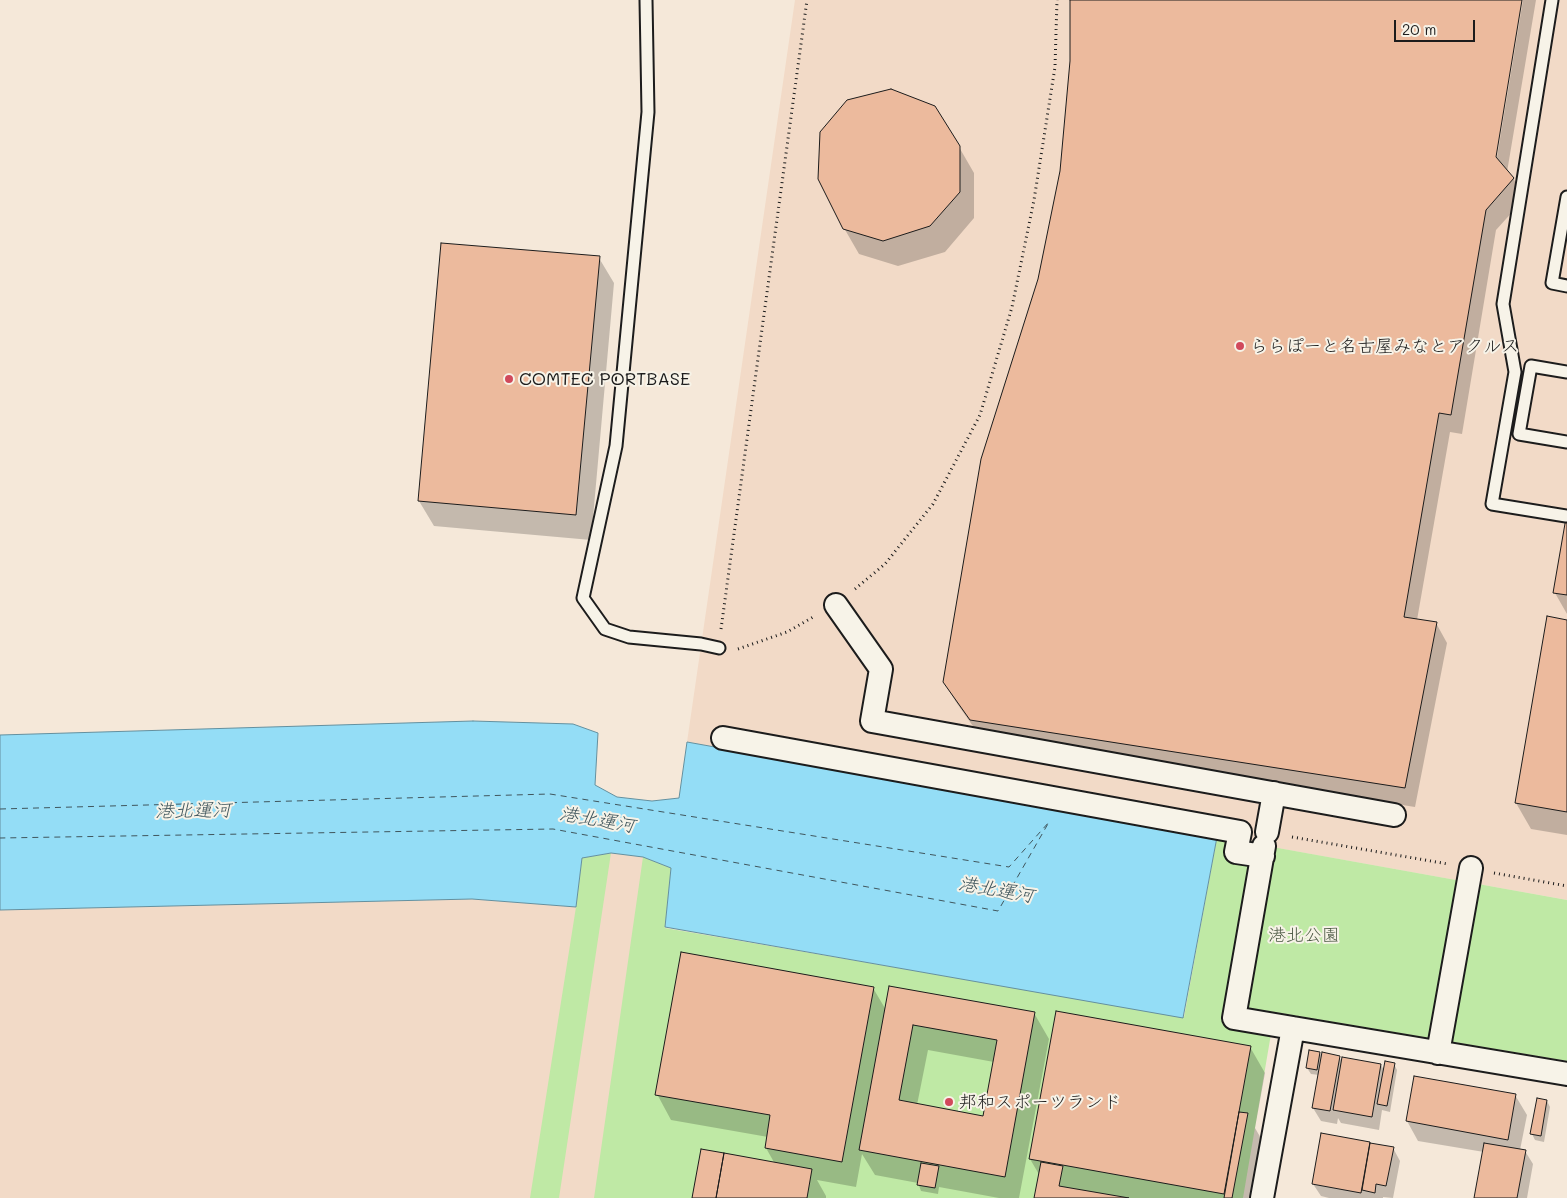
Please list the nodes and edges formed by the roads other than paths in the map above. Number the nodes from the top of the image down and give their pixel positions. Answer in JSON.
{"nodes":[{"id":1,"x":646,"y":0,"type":"edge"},
{"id":2,"x":1552,"y":0,"type":"edge"},
{"id":3,"x":1567,"y":197,"type":"edge"},
{"id":4,"x":1567,"y":286,"type":"edge"},
{"id":5,"x":1567,"y":372,"type":"edge"},
{"id":6,"x":1567,"y":442,"type":"edge"},
{"id":7,"x":1566,"y":516,"type":"edge"},
{"id":8,"x":836,"y":604,"type":"road end"},
{"id":9,"x":719,"y":648,"type":"road end"},
{"id":10,"x":723,"y":738,"type":"dead end"},
{"id":11,"x":1274,"y":793,"type":"junction"},
{"id":12,"x":1394,"y":815,"type":"dead end"},
{"id":13,"x":1265,"y":845,"type":"junction"},
{"id":14,"x":1470,"y":868,"type":"road end"},
{"id":15,"x":1293,"y":1028,"type":"junction"},
{"id":16,"x":1438,"y":1053,"type":"junction"},
{"id":17,"x":1567,"y":1074,"type":"edge"},
{"id":18,"x":1262,"y":1198,"type":"edge"}],
"edges":[{"from":1,"to":9,"type":"lane"},
{"from":2,"to":7,"type":"lane"},
{"from":3,"to":4,"type":"lane"},
{"from":5,"to":6,"type":"lane"},
{"from":8,"to":11,"type":"street"},
{"from":10,"to":13,"type":"street"},
{"from":11,"to":12,"type":"street"},
{"from":11,"to":13,"type":"street"},
{"from":13,"to":15,"type":"street"},
{"from":14,"to":16,"type":"street"},
{"from":15,"to":16,"type":"street"},
{"from":15,"to":18,"type":"street"},
{"from":16,"to":17,"type":"street"}]}
